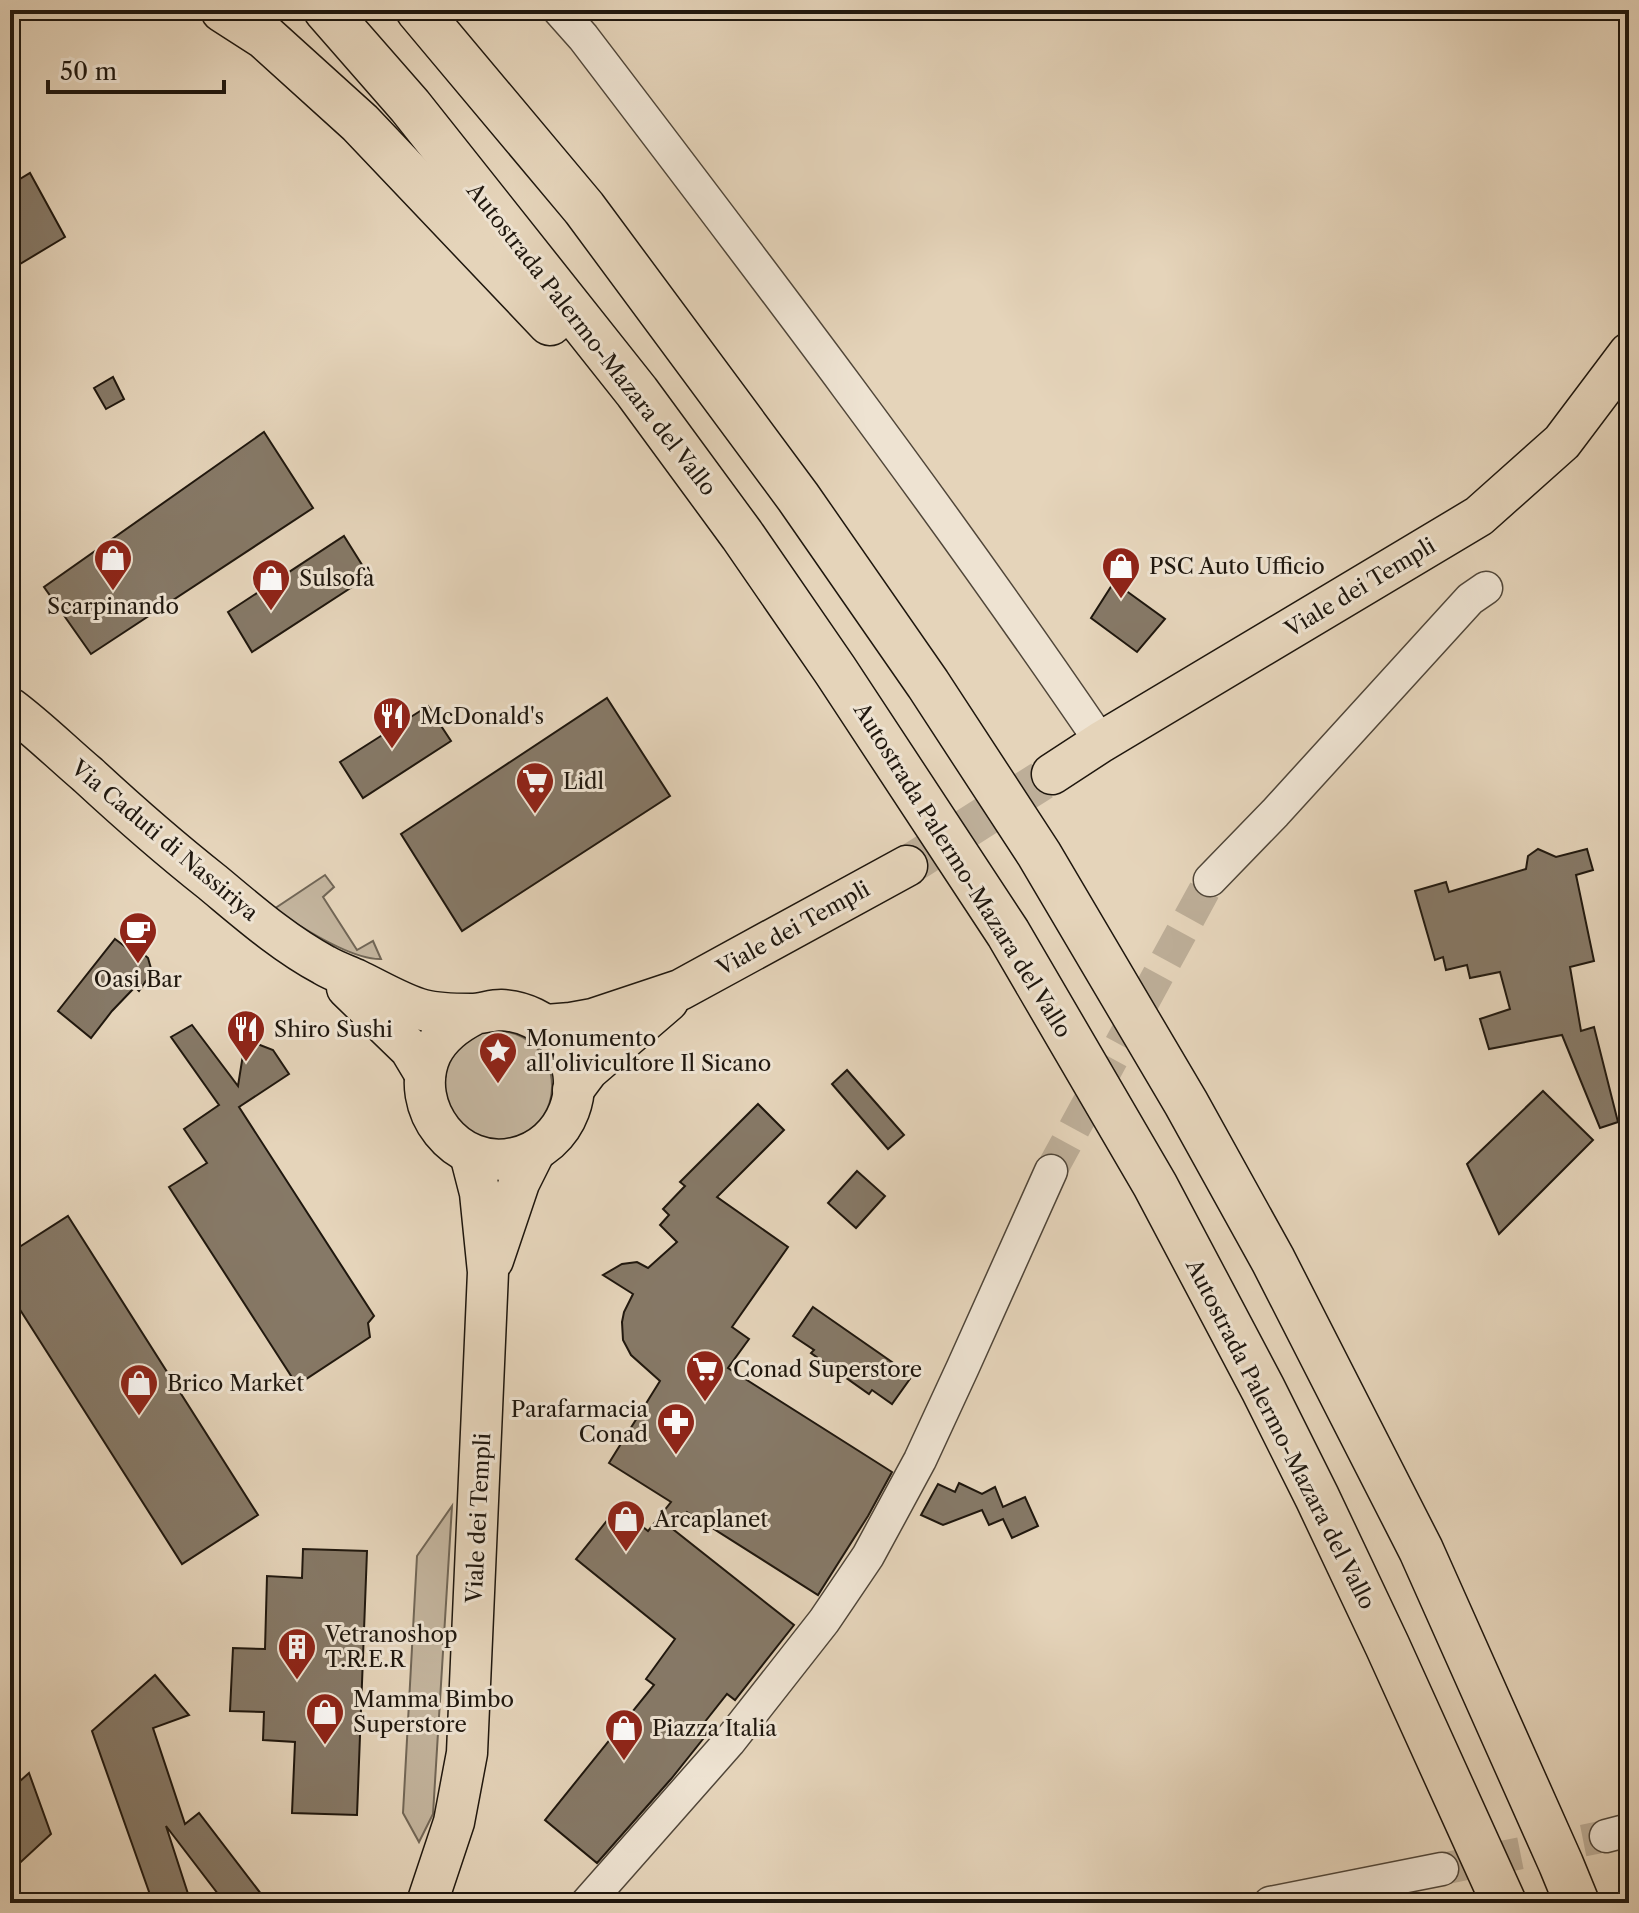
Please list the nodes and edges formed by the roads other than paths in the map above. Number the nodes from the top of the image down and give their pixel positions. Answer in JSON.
{"nodes":[{"id":1,"x":223,"y":10,"type":"edge"},
{"id":2,"x":326,"y":10,"type":"edge"},
{"id":3,"x":418,"y":10,"type":"edge"},
{"id":4,"x":562,"y":10,"type":"edge"},
{"id":5,"x":1629,"y":353,"type":"edge"},
{"id":6,"x":1486,"y":588,"type":"dead end"},
{"id":7,"x":835,"y":670,"type":"junction"},
{"id":8,"x":10,"y":708,"type":"edge"},
{"id":9,"x":1101,"y":742,"type":"junction"},
{"id":10,"x":1052,"y":774,"type":"tunnel mouth"},
{"id":11,"x":907,"y":866,"type":"tunnel mouth"},
{"id":12,"x":1210,"y":880,"type":"tunnel mouth"},
{"id":13,"x":324,"y":965,"type":"junction"},
{"id":14,"x":680,"y":990,"type":"junction"},
{"id":15,"x":475,"y":1014,"type":"junction"},
{"id":16,"x":546,"y":1025,"type":"junction"},
{"id":17,"x":425,"y":1074,"type":"junction"},
{"id":18,"x":573,"y":1090,"type":"junction"},
{"id":19,"x":535,"y":1151,"type":"junction"},
{"id":20,"x":470,"y":1154,"type":"junction"},
{"id":21,"x":1051,"y":1171,"type":"tunnel mouth"},
{"id":22,"x":488,"y":1272,"type":"junction"},
{"id":23,"x":1442,"y":1869,"type":"tunnel mouth"},
{"id":24,"x":427,"y":1903,"type":"edge"},
{"id":25,"x":587,"y":1903,"type":"edge"},
{"id":26,"x":1270,"y":1903,"type":"edge"},
{"id":27,"x":1504,"y":1903,"type":"edge"},
{"id":28,"x":1577,"y":1903,"type":"edge"}],
"edges":[{"from":1,"to":7,"type":"highway"},
{"from":2,"to":7,"type":"highway","name":"Autostrada Palermo-Mazara del Vallo"},
{"from":3,"to":28,"type":"highway"},
{"from":4,"to":9,"type":"street"},
{"from":5,"to":9,"type":"main road","name":"Viale dei Templi"},
{"from":6,"to":12,"type":"street"},
{"from":7,"to":27,"type":"highway","name":"Autostrada Palermo-Mazara del Vallo"},
{"from":8,"to":13,"type":"main road","name":"Via Caduti di Nassiriya"},
{"from":9,"to":10,"type":"main road","name":"Viale dei Templi"},
{"from":11,"to":14,"type":"main road","name":"Viale dei Templi"},
{"from":13,"to":15,"type":"main road"},
{"from":13,"to":17,"type":"main road"},
{"from":14,"to":16,"type":"main road"},
{"from":14,"to":18,"type":"main road"},
{"from":15,"to":16,"type":"main road"},
{"from":15,"to":17,"type":"main road"},
{"from":16,"to":18,"type":"main road"},
{"from":17,"to":20,"type":"main road"},
{"from":18,"to":19,"type":"main road"},
{"from":19,"to":20,"type":"main road"},
{"from":19,"to":22,"type":"main road"},
{"from":20,"to":22,"type":"main road"},
{"from":21,"to":25,"type":"street"},
{"from":22,"to":24,"type":"main road","name":"Viale dei Templi"},
{"from":23,"to":26,"type":"street"}]}
